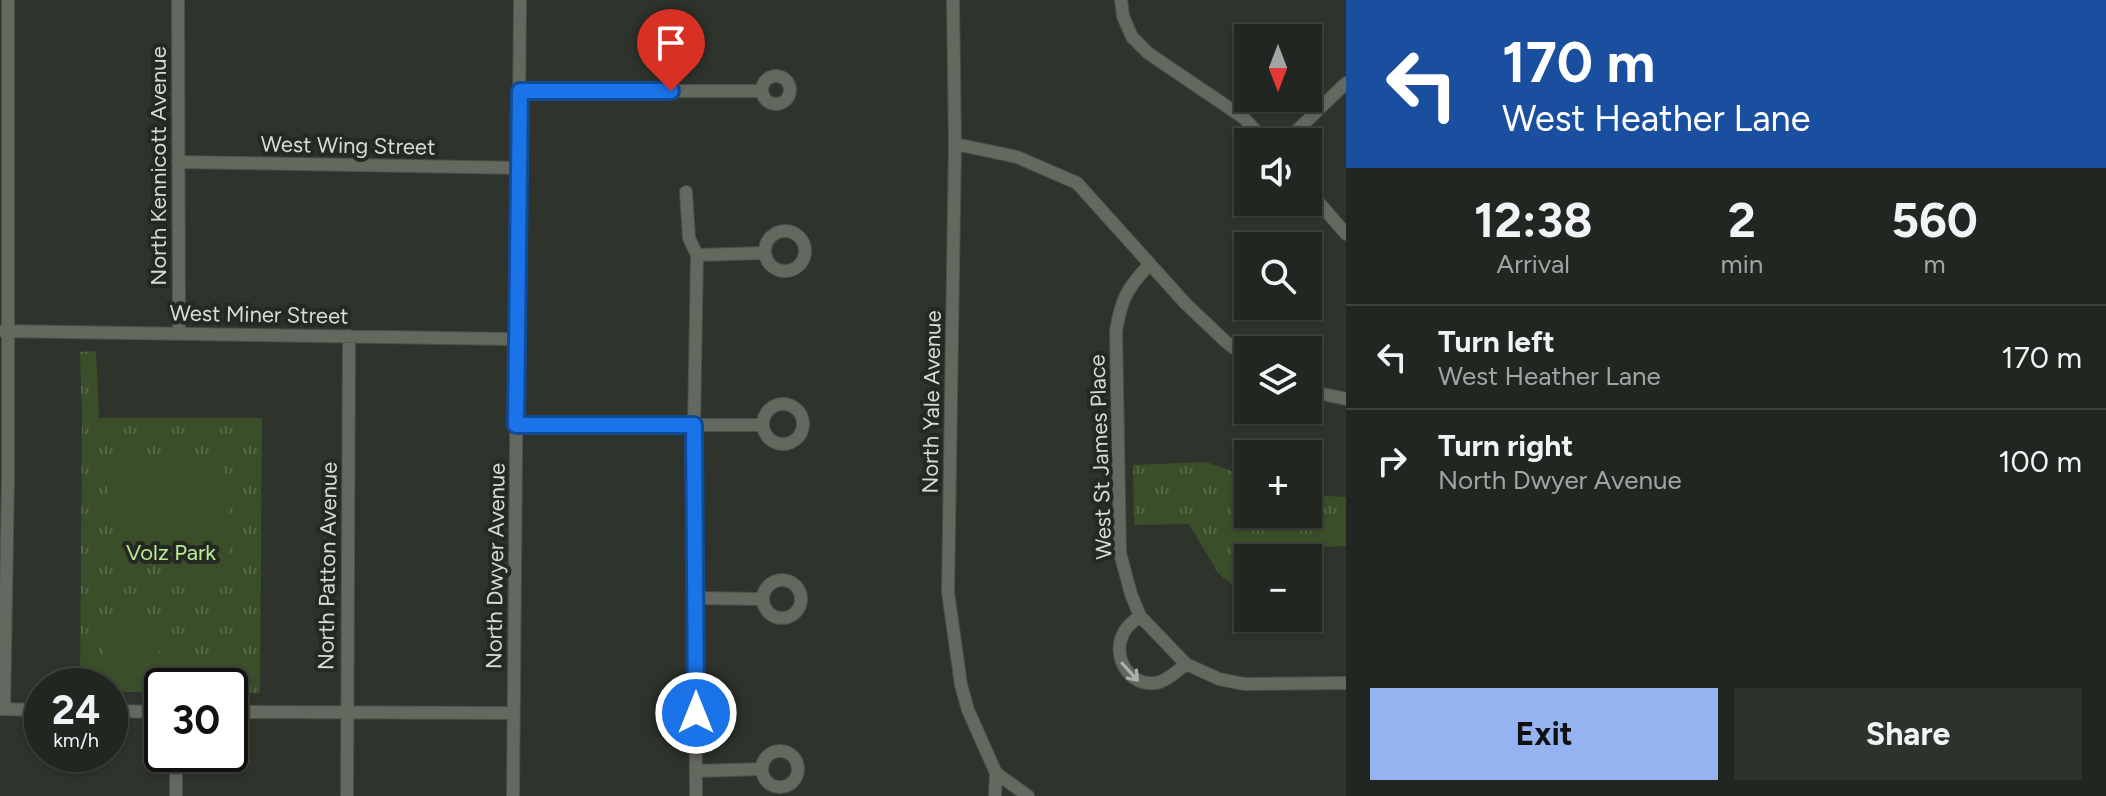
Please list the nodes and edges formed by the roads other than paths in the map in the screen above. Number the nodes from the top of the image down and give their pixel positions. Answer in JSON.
{"nodes":[{"id":1,"x":8,"y":0,"type":"edge"},
{"id":2,"x":178,"y":0,"type":"edge"},
{"id":3,"x":520,"y":0,"type":"edge"},
{"id":4,"x":953,"y":0,"type":"edge"},
{"id":5,"x":1121,"y":0,"type":"edge"},
{"id":6,"x":1346,"y":83,"type":"edge"},
{"id":7,"x":520,"y":91,"type":"junction"},
{"id":8,"x":762,"y":91,"type":"dead end"},
{"id":9,"x":1253,"y":128,"type":"edge"},
{"id":10,"x":1299,"y":128,"type":"edge"},
{"id":11,"x":955,"y":144,"type":"junction"},
{"id":12,"x":178,"y":162,"type":"junction"},
{"id":13,"x":519,"y":168,"type":"junction"},
{"id":14,"x":686,"y":192,"type":"dead end"},
{"id":15,"x":1322,"y":206,"type":"edge"},
{"id":16,"x":1346,"y":234,"type":"edge"},
{"id":17,"x":765,"y":253,"type":"dead end"},
{"id":18,"x":697,"y":255,"type":"junction"},
{"id":19,"x":1149,"y":265,"type":"junction"},
{"id":20,"x":4,"y":331,"type":"edge"},
{"id":21,"x":179,"y":333,"type":"junction"},
{"id":22,"x":349,"y":336,"type":"junction"},
{"id":23,"x":517,"y":339,"type":"junction"},
{"id":24,"x":1234,"y":348,"type":"edge"},
{"id":25,"x":1322,"y":394,"type":"edge"},
{"id":26,"x":1346,"y":399,"type":"edge"},
{"id":27,"x":516,"y":425,"type":"junction"},
{"id":28,"x":694,"y":425,"type":"junction"},
{"id":29,"x":763,"y":425,"type":"dead end"},
{"id":30,"x":4,"y":511,"type":"edge"},
{"id":31,"x":695,"y":598,"type":"junction"},
{"id":32,"x":763,"y":599,"type":"dead end"},
{"id":33,"x":1140,"y":616,"type":"junction"},
{"id":34,"x":1186,"y":664,"type":"junction"},
{"id":35,"x":1346,"y":683,"type":"edge"},
{"id":36,"x":2,"y":709,"type":"edge"},
{"id":37,"x":24,"y":710,"type":"edge"},
{"id":38,"x":248,"y":712,"type":"edge"},
{"id":39,"x":345,"y":713,"type":"junction"},
{"id":40,"x":513,"y":713,"type":"junction"},
{"id":41,"x":762,"y":769,"type":"dead end"},
{"id":42,"x":696,"y":771,"type":"junction"},
{"id":43,"x":176,"y":772,"type":"edge"},
{"id":44,"x":996,"y":773,"type":"junction"},
{"id":45,"x":176,"y":796,"type":"edge"},
{"id":46,"x":347,"y":796,"type":"edge"},
{"id":47,"x":513,"y":796,"type":"edge"},
{"id":48,"x":696,"y":796,"type":"edge"},
{"id":49,"x":995,"y":796,"type":"edge"},
{"id":50,"x":1028,"y":796,"type":"edge"}],
"edges":[{"from":1,"to":20,"type":"street"},
{"from":2,"to":12,"type":"street","name":"North Kennicott Avenue"},
{"from":3,"to":7,"type":"street","name":"North Dwyer Avenue"},
{"from":4,"to":11,"type":"street","name":"North Yale Avenue"},
{"from":5,"to":9,"type":"street"},
{"from":6,"to":10,"type":"street"},
{"from":7,"to":8,"type":"street"},
{"from":7,"to":13,"type":"street","name":"North Dwyer Avenue"},
{"from":11,"to":19,"type":"street"},
{"from":11,"to":44,"type":"street","name":"North Yale Avenue"},
{"from":12,"to":13,"type":"street","name":"West Wing Street"},
{"from":12,"to":21,"type":"street","name":"North Kennicott Avenue"},
{"from":13,"to":23,"type":"street","name":"North Dwyer Avenue"},
{"from":14,"to":18,"type":"street"},
{"from":15,"to":16,"type":"street"},
{"from":17,"to":18,"type":"street"},
{"from":18,"to":28,"type":"street"},
{"from":19,"to":24,"type":"street"},
{"from":19,"to":33,"type":"street","name":"West St James Place"},
{"from":20,"to":21,"type":"street","name":"West Miner Street"},
{"from":20,"to":30,"type":"street"},
{"from":21,"to":22,"type":"street","name":"West Miner Street"},
{"from":22,"to":23,"type":"street","name":"West Miner Street"},
{"from":22,"to":39,"type":"street","name":"North Patton Avenue"},
{"from":23,"to":27,"type":"street","name":"North Dwyer Avenue"},
{"from":25,"to":26,"type":"street"},
{"from":27,"to":28,"type":"street"},
{"from":27,"to":40,"type":"street","name":"North Dwyer Avenue"},
{"from":28,"to":29,"type":"street"},
{"from":28,"to":31,"type":"street"},
{"from":30,"to":36,"type":"street"},
{"from":31,"to":32,"type":"street"},
{"from":31,"to":42,"type":"street"},
{"from":33,"to":34,"type":"street","name":"West St James Place"},
{"from":33,"to":34,"type":"street","one_way":true},
{"from":34,"to":35,"type":"street","name":"West St James Place"},
{"from":36,"to":37,"type":"street"},
{"from":38,"to":39,"type":"street"},
{"from":39,"to":40,"type":"street"},
{"from":39,"to":46,"type":"street","name":"North Patton Avenue"},
{"from":40,"to":47,"type":"street","name":"North Dwyer Avenue"},
{"from":41,"to":42,"type":"street"},
{"from":42,"to":48,"type":"street"},
{"from":43,"to":45,"type":"street"},
{"from":44,"to":49,"type":"street","name":"North Yale Avenue"},
{"from":44,"to":50,"type":"street"}]}
